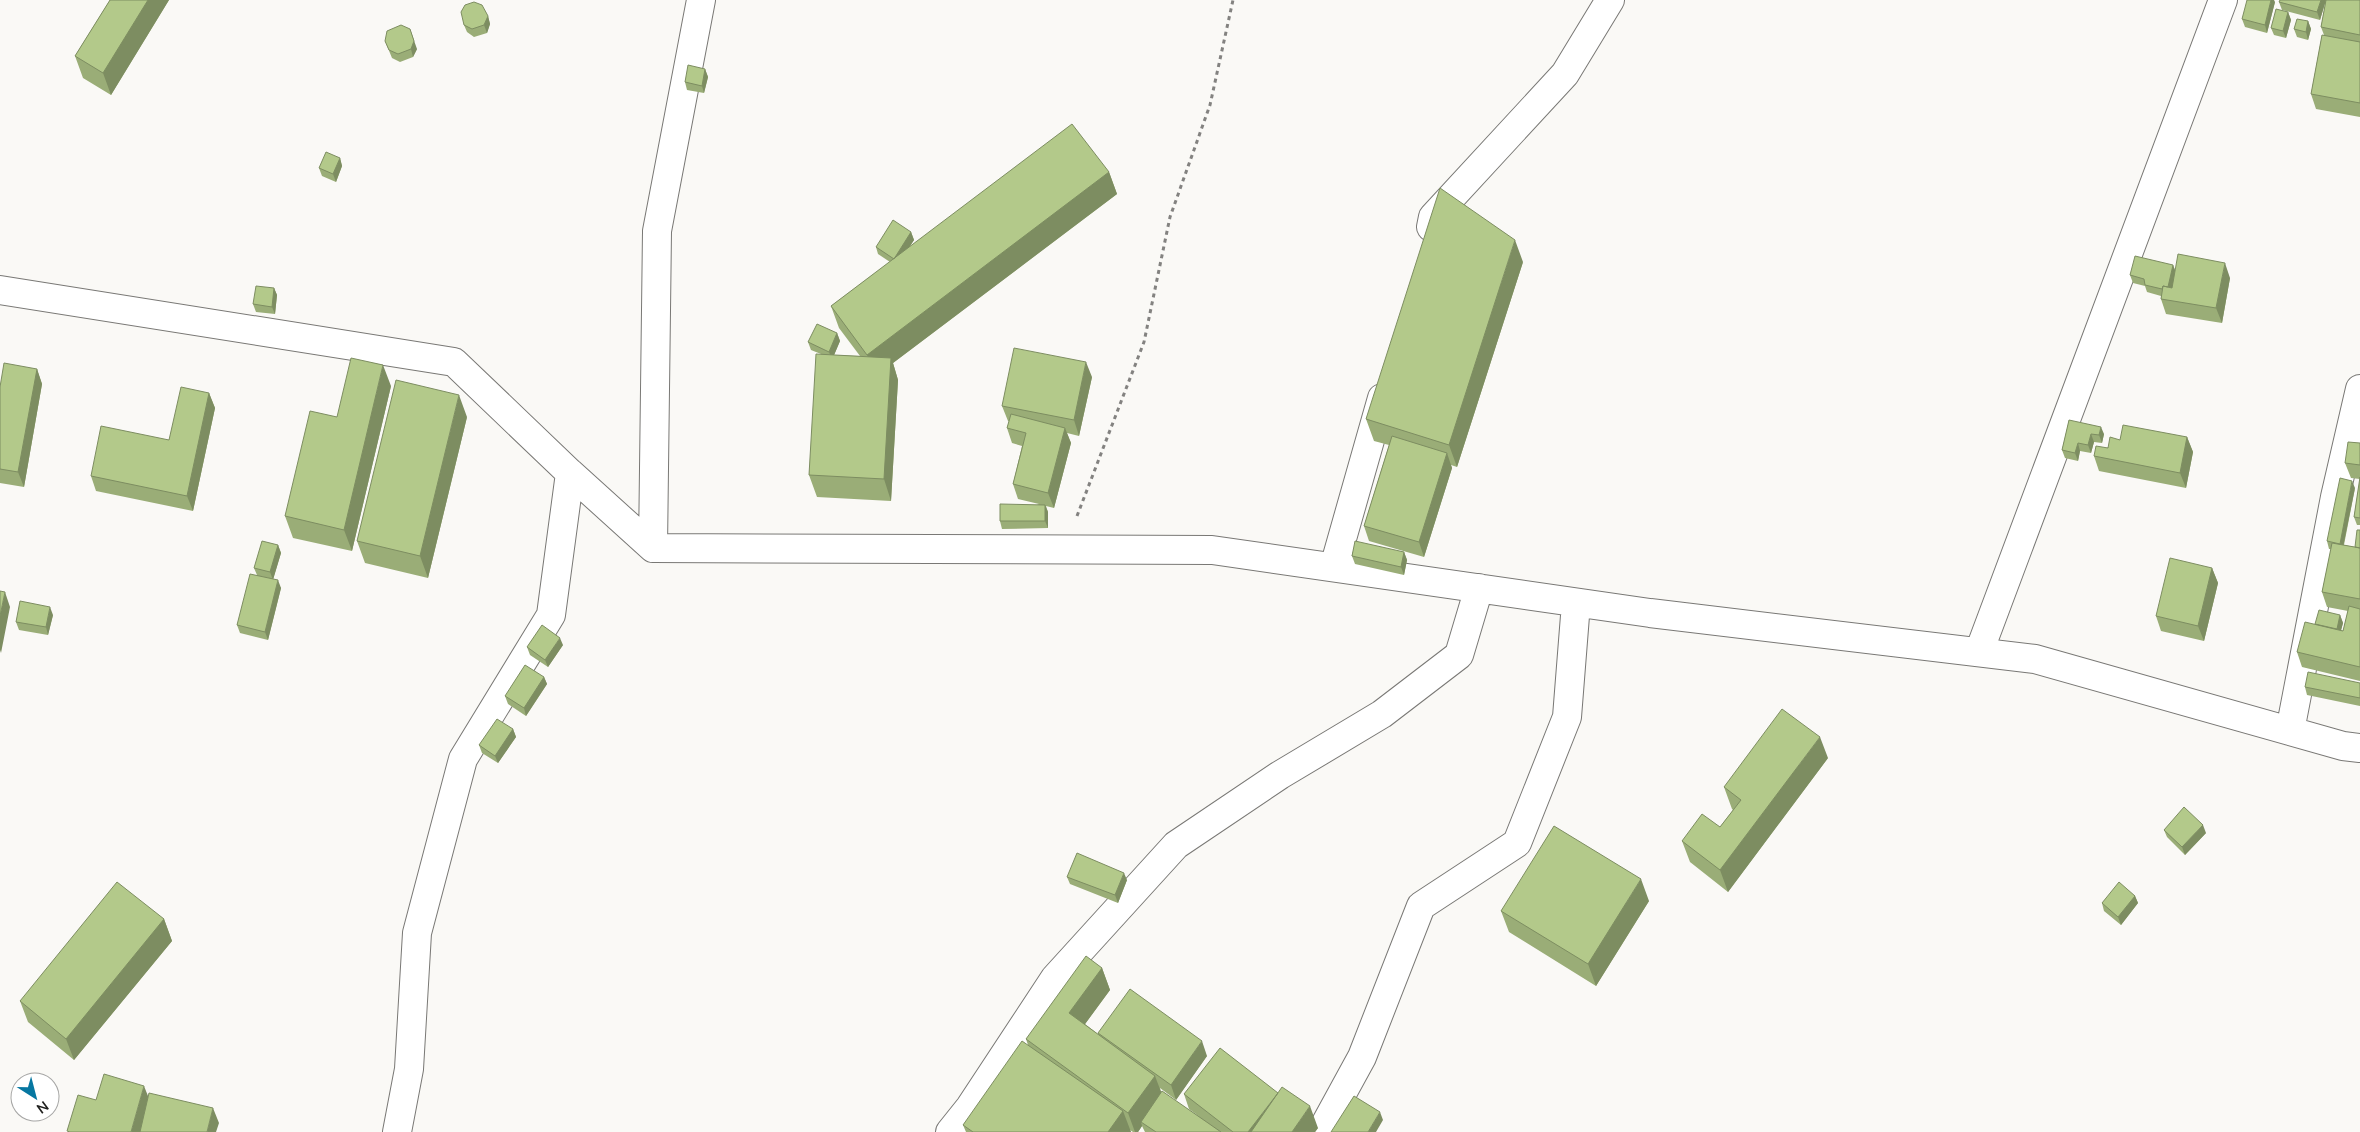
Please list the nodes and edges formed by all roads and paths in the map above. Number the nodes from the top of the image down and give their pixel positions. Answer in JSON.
{"nodes":[{"id":1,"x":701,"y":0,"type":"edge"},
{"id":2,"x":1233,"y":0,"type":"edge"},
{"id":3,"x":1610,"y":0,"type":"edge"},
{"id":4,"x":2223,"y":0,"type":"edge"},
{"id":5,"x":1422,"y":255,"type":"edge"},
{"id":6,"x":0,"y":290,"type":"edge"},
{"id":7,"x":1388,"y":378,"type":"edge"},
{"id":8,"x":2360,"y":389,"type":"edge"},
{"id":9,"x":570,"y":473,"type":"junction"},
{"id":10,"x":653,"y":548,"type":"junction"},
{"id":11,"x":1064,"y":549,"type":"junction"},
{"id":12,"x":1334,"y":567,"type":"junction"},
{"id":13,"x":1479,"y":588,"type":"junction"},
{"id":14,"x":1576,"y":603,"type":"junction"},
{"id":15,"x":1979,"y":652,"type":"junction"},
{"id":16,"x":2290,"y":731,"type":"junction"},
{"id":17,"x":2360,"y":748,"type":"edge"},
{"id":18,"x":398,"y":1132,"type":"edge"},
{"id":19,"x":950,"y":1132,"type":"edge"},
{"id":20,"x":1321,"y":1132,"type":"edge"}],
"edges":[{"from":1,"to":10,"type":"street"},
{"from":2,"to":11,"type":"path"},
{"from":3,"to":5,"type":"street"},
{"from":4,"to":15,"type":"street"},
{"from":6,"to":9,"type":"street"},
{"from":7,"to":12,"type":"street"},
{"from":8,"to":16,"type":"street"},
{"from":9,"to":10,"type":"street"},
{"from":9,"to":18,"type":"street"},
{"from":10,"to":11,"type":"street"},
{"from":11,"to":12,"type":"street"},
{"from":12,"to":13,"type":"street"},
{"from":13,"to":14,"type":"street"},
{"from":13,"to":19,"type":"street"},
{"from":14,"to":15,"type":"street"},
{"from":14,"to":20,"type":"street"},
{"from":15,"to":16,"type":"street"},
{"from":16,"to":17,"type":"street"}]}
